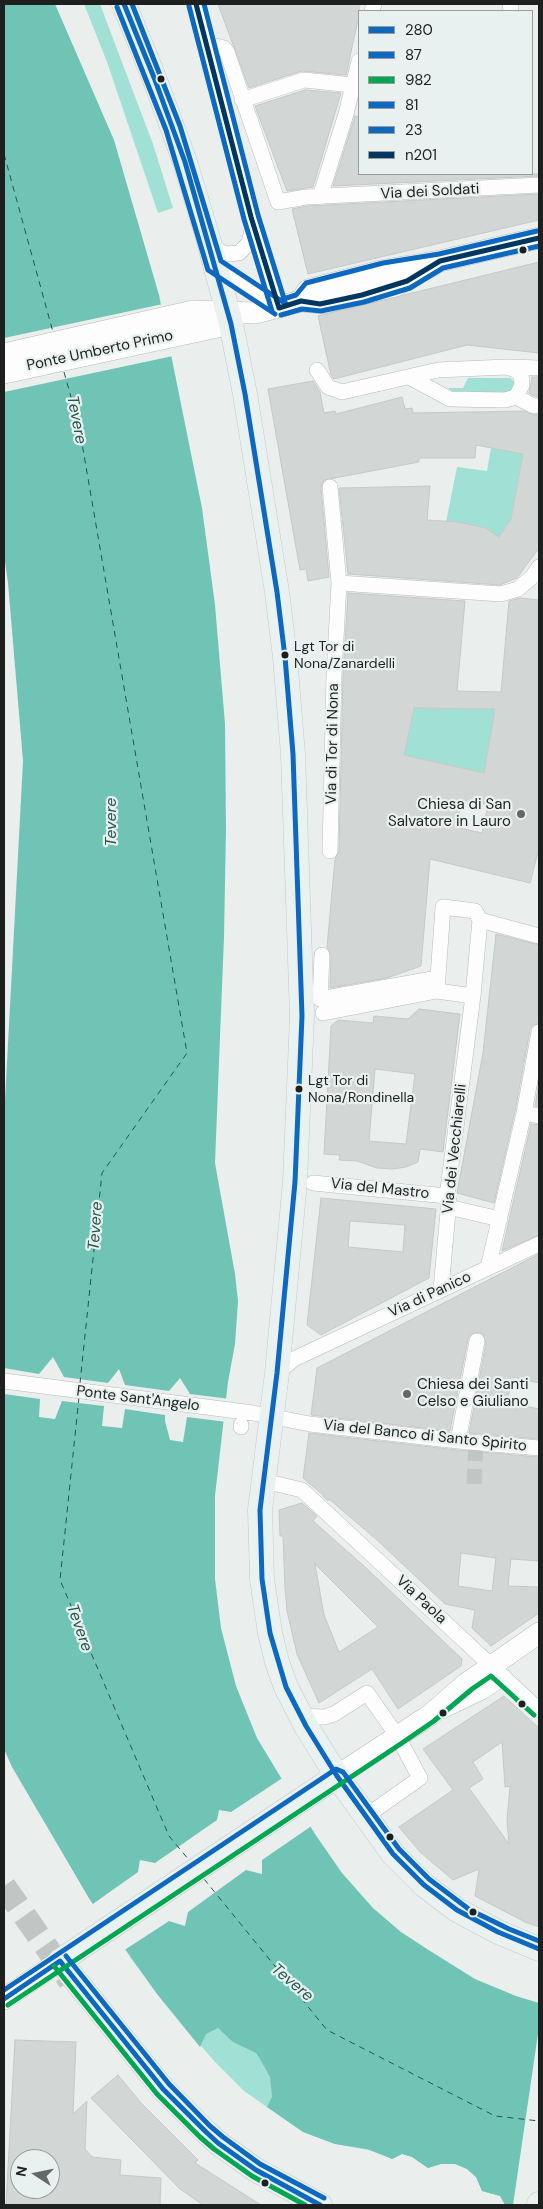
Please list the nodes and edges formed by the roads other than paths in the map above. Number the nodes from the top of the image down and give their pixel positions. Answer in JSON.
{"nodes":[{"id":1,"x":124,"y":4,"type":"edge"},
{"id":2,"x":196,"y":4,"type":"edge"},
{"id":3,"x":208,"y":54,"type":"junction"},
{"id":4,"x":358,"y":65,"type":"edge"},
{"id":5,"x":353,"y":85,"type":"junction"},
{"id":6,"x":242,"y":100,"type":"junction"},
{"id":7,"x":539,"y":185,"type":"edge"},
{"id":8,"x":320,"y":197,"type":"junction"},
{"id":9,"x":253,"y":225,"type":"junction"},
{"id":10,"x":208,"y":238,"type":"junction"},
{"id":11,"x":539,"y":238,"type":"edge"},
{"id":12,"x":215,"y":266,"type":"junction"},
{"id":13,"x":279,"y":308,"type":"junction"},
{"id":14,"x":229,"y":318,"type":"junction"},
{"id":15,"x":195,"y":321,"type":"junction"},
{"id":16,"x":4,"y":354,"type":"edge"},
{"id":17,"x":506,"y":367,"type":"junction"},
{"id":18,"x":539,"y":368,"type":"edge"},
{"id":19,"x":4,"y":373,"type":"edge"},
{"id":20,"x":320,"y":374,"type":"dead end"},
{"id":21,"x":409,"y":377,"type":"junction"},
{"id":22,"x":516,"y":397,"type":"junction"},
{"id":23,"x":534,"y":406,"type":"dead end"},
{"id":24,"x":330,"y":487,"type":"dead end"},
{"id":25,"x":539,"y":567,"type":"edge"},
{"id":26,"x":340,"y":583,"type":"junction"},
{"id":27,"x":330,"y":851,"type":"dead end"},
{"id":28,"x":480,"y":920,"type":"junction"},
{"id":29,"x":539,"y":936,"type":"edge"},
{"id":30,"x":322,"y":955,"type":"dead end"},
{"id":31,"x":438,"y":985,"type":"junction"},
{"id":32,"x":472,"y":1002,"type":"junction"},
{"id":33,"x":322,"y":1006,"type":"junction"},
{"id":34,"x":539,"y":1032,"type":"edge"},
{"id":35,"x":524,"y":1113,"type":"junction"},
{"id":36,"x":539,"y":1116,"type":"edge"},
{"id":37,"x":313,"y":1183,"type":"dead end"},
{"id":38,"x":447,"y":1201,"type":"junction"},
{"id":39,"x":500,"y":1219,"type":"junction"},
{"id":40,"x":539,"y":1244,"type":"edge"},
{"id":41,"x":488,"y":1268,"type":"junction"},
{"id":42,"x":441,"y":1288,"type":"junction"},
{"id":43,"x":477,"y":1341,"type":"dead end"},
{"id":44,"x":277,"y":1373,"type":"junction"},
{"id":45,"x":4,"y":1382,"type":"edge"},
{"id":46,"x":272,"y":1416,"type":"junction"},
{"id":47,"x":458,"y":1441,"type":"junction"},
{"id":48,"x":539,"y":1448,"type":"edge"},
{"id":49,"x":264,"y":1482,"type":"junction"},
{"id":50,"x":539,"y":1634,"type":"edge"},
{"id":51,"x":498,"y":1672,"type":"junction"},
{"id":52,"x":539,"y":1710,"type":"edge"},
{"id":53,"x":300,"y":1716,"type":"junction"},
{"id":54,"x":398,"y":1738,"type":"junction"},
{"id":55,"x":328,"y":1782,"type":"junction"},
{"id":56,"x":365,"y":1817,"type":"junction"},
{"id":57,"x":539,"y":1949,"type":"edge"},
{"id":58,"x":60,"y":1961,"type":"junction"},
{"id":59,"x":4,"y":2000,"type":"edge"},
{"id":60,"x":320,"y":2205,"type":"edge"}],
"edges":[{"from":1,"to":10,"type":"main road"},
{"from":2,"to":3,"type":"street"},
{"from":3,"to":6,"type":"street"},
{"from":3,"to":9,"type":"street"},
{"from":4,"to":5,"type":"street"},
{"from":5,"to":6,"type":"street"},
{"from":5,"to":8,"type":"street"},
{"from":6,"to":8,"type":"street","name":"Via dei Soldati"},
{"from":7,"to":8,"type":"street","name":"Via dei Soldati"},
{"from":9,"to":10,"type":"street"},
{"from":9,"to":13,"type":"street"},
{"from":10,"to":12,"type":"main road"},
{"from":11,"to":13,"type":"street"},
{"from":12,"to":13,"type":"street"},
{"from":12,"to":14,"type":"main road"},
{"from":13,"to":14,"type":"street"},
{"from":14,"to":15,"type":"street"},
{"from":14,"to":44,"type":"main road"},
{"from":15,"to":16,"type":"street","name":"Ponte Umberto Primo"},
{"from":15,"to":19,"type":"street","name":"Ponte Umberto Primo"},
{"from":17,"to":18,"type":"street"},
{"from":17,"to":21,"type":"street"},
{"from":17,"to":22,"type":"street"},
{"from":20,"to":21,"type":"street"},
{"from":21,"to":22,"type":"street"},
{"from":22,"to":23,"type":"street"},
{"from":24,"to":26,"type":"street","name":"Via di Tor di Nona"},
{"from":25,"to":26,"type":"street"},
{"from":26,"to":27,"type":"street","name":"Via di Tor di Nona"},
{"from":28,"to":29,"type":"street"},
{"from":28,"to":31,"type":"street"},
{"from":28,"to":32,"type":"street","name":"Via dei Vecchiarelli"},
{"from":30,"to":33,"type":"street"},
{"from":31,"to":32,"type":"street"},
{"from":31,"to":33,"type":"street"},
{"from":31,"to":33,"type":"street"},
{"from":32,"to":38,"type":"street","name":"Via dei Vecchiarelli"},
{"from":34,"to":35,"type":"street"},
{"from":35,"to":36,"type":"street"},
{"from":35,"to":39,"type":"street"},
{"from":37,"to":38,"type":"street","name":"Via del Mastro"},
{"from":38,"to":39,"type":"street","name":"Via del Mastro"},
{"from":38,"to":42,"type":"street","name":"Via dei Vecchiarelli"},
{"from":39,"to":41,"type":"street"},
{"from":40,"to":41,"type":"street","name":"Via di Panico"},
{"from":41,"to":42,"type":"street","name":"Via di Panico"},
{"from":42,"to":44,"type":"street","name":"Via di Panico"},
{"from":43,"to":47,"type":"street"},
{"from":44,"to":46,"type":"main road"},
{"from":45,"to":46,"type":"street","name":"Ponte Sant'Angelo"},
{"from":46,"to":47,"type":"street","name":"Via del Banco di Santo Spirito"},
{"from":46,"to":49,"type":"main road"},
{"from":47,"to":48,"type":"street","name":"Via del Banco di Santo Spirito"},
{"from":49,"to":51,"type":"street","name":"Via Paola"},
{"from":49,"to":53,"type":"main road"},
{"from":50,"to":51,"type":"street"},
{"from":51,"to":52,"type":"street","name":"Via Paola"},
{"from":51,"to":54,"type":"street"},
{"from":53,"to":54,"type":"street"},
{"from":53,"to":55,"type":"main road"},
{"from":54,"to":55,"type":"street"},
{"from":54,"to":56,"type":"street"},
{"from":55,"to":56,"type":"main road"},
{"from":55,"to":58,"type":"main road"},
{"from":56,"to":57,"type":"main road"},
{"from":58,"to":59,"type":"street"},
{"from":58,"to":60,"type":"main road"}]}
